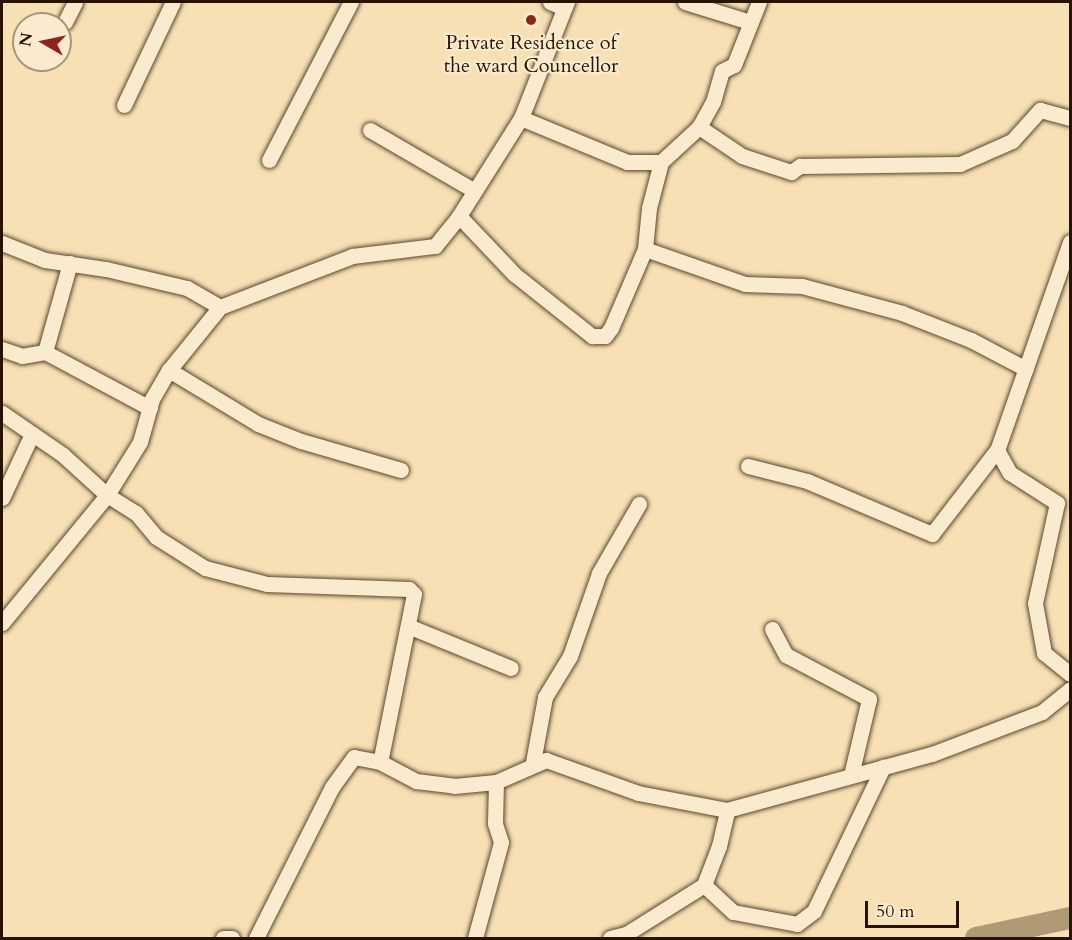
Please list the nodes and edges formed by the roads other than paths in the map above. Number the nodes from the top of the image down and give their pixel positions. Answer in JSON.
{"nodes":[{"id":1,"x":173,"y":2,"type":"edge"},
{"id":2,"x":351,"y":2,"type":"edge"},
{"id":3,"x":550,"y":2,"type":"edge"},
{"id":4,"x":685,"y":2,"type":"edge"},
{"id":5,"x":759,"y":2,"type":"edge"},
{"id":6,"x":566,"y":5,"type":"edge"},
{"id":7,"x":750,"y":22,"type":"junction"},
{"id":8,"x":124,"y":105,"type":"dead end"},
{"id":9,"x":521,"y":118,"type":"junction"},
{"id":10,"x":1071,"y":118,"type":"edge"},
{"id":11,"x":699,"y":127,"type":"junction"},
{"id":12,"x":370,"y":130,"type":"dead end"},
{"id":13,"x":268,"y":160,"type":"dead end"},
{"id":14,"x":661,"y":162,"type":"junction"},
{"id":15,"x":474,"y":191,"type":"junction"},
{"id":16,"x":459,"y":216,"type":"junction"},
{"id":17,"x":1071,"y":242,"type":"edge"},
{"id":18,"x":2,"y":243,"type":"edge"},
{"id":19,"x":645,"y":249,"type":"junction"},
{"id":20,"x":70,"y":263,"type":"junction"},
{"id":21,"x":220,"y":307,"type":"junction"},
{"id":22,"x":2,"y":349,"type":"edge"},
{"id":23,"x":45,"y":352,"type":"junction"},
{"id":24,"x":1026,"y":369,"type":"junction"},
{"id":25,"x":170,"y":370,"type":"junction"},
{"id":26,"x":150,"y":408,"type":"junction"},
{"id":27,"x":2,"y":413,"type":"edge"},
{"id":28,"x":32,"y":434,"type":"junction"},
{"id":29,"x":997,"y":450,"type":"junction"},
{"id":30,"x":748,"y":466,"type":"dead end"},
{"id":31,"x":401,"y":470,"type":"dead end"},
{"id":32,"x":107,"y":495,"type":"junction"},
{"id":33,"x":2,"y":498,"type":"edge"},
{"id":34,"x":639,"y":504,"type":"dead end"},
{"id":35,"x":2,"y":623,"type":"edge"},
{"id":36,"x":408,"y":626,"type":"junction"},
{"id":37,"x":772,"y":629,"type":"dead end"},
{"id":38,"x":511,"y":668,"type":"dead end"},
{"id":39,"x":1071,"y":674,"type":"edge"},
{"id":40,"x":1071,"y":689,"type":"edge"},
{"id":41,"x":380,"y":762,"type":"junction"},
{"id":42,"x":533,"y":762,"type":"junction"},
{"id":43,"x":883,"y":767,"type":"junction"},
{"id":44,"x":851,"y":775,"type":"junction"},
{"id":45,"x":496,"y":782,"type":"junction"},
{"id":46,"x":727,"y":810,"type":"junction"},
{"id":47,"x":704,"y":885,"type":"junction"},
{"id":48,"x":223,"y":939,"type":"edge"},
{"id":49,"x":232,"y":939,"type":"edge"},
{"id":50,"x":256,"y":939,"type":"edge"},
{"id":51,"x":475,"y":939,"type":"edge"},
{"id":52,"x":610,"y":939,"type":"edge"}],
"edges":[{"from":1,"to":8,"type":"street"},
{"from":2,"to":13,"type":"street"},
{"from":3,"to":6,"type":"street"},
{"from":4,"to":7,"type":"street"},
{"from":5,"to":7,"type":"street"},
{"from":6,"to":9,"type":"street"},
{"from":7,"to":11,"type":"street"},
{"from":9,"to":14,"type":"street"},
{"from":9,"to":15,"type":"street"},
{"from":10,"to":11,"type":"street"},
{"from":11,"to":14,"type":"street"},
{"from":12,"to":15,"type":"street"},
{"from":14,"to":19,"type":"street"},
{"from":15,"to":16,"type":"street"},
{"from":16,"to":19,"type":"street"},
{"from":16,"to":21,"type":"street"},
{"from":17,"to":24,"type":"street"},
{"from":18,"to":20,"type":"street"},
{"from":19,"to":24,"type":"street"},
{"from":20,"to":21,"type":"street"},
{"from":20,"to":23,"type":"street"},
{"from":21,"to":25,"type":"street"},
{"from":22,"to":23,"type":"street"},
{"from":23,"to":26,"type":"street"},
{"from":24,"to":29,"type":"street"},
{"from":25,"to":26,"type":"street"},
{"from":25,"to":31,"type":"street"},
{"from":26,"to":32,"type":"street"},
{"from":27,"to":28,"type":"street"},
{"from":28,"to":32,"type":"street"},
{"from":28,"to":33,"type":"street"},
{"from":29,"to":30,"type":"street"},
{"from":29,"to":39,"type":"street"},
{"from":32,"to":35,"type":"street"},
{"from":32,"to":36,"type":"street"},
{"from":34,"to":42,"type":"street"},
{"from":36,"to":38,"type":"street"},
{"from":36,"to":41,"type":"street"},
{"from":37,"to":44,"type":"street"},
{"from":40,"to":43,"type":"street"},
{"from":41,"to":45,"type":"street"},
{"from":41,"to":50,"type":"street"},
{"from":42,"to":45,"type":"street"},
{"from":42,"to":46,"type":"street"},
{"from":43,"to":44,"type":"street"},
{"from":43,"to":47,"type":"street"},
{"from":44,"to":46,"type":"street"},
{"from":45,"to":51,"type":"street"},
{"from":46,"to":47,"type":"street"},
{"from":47,"to":52,"type":"street"},
{"from":48,"to":49,"type":"street"}]}
